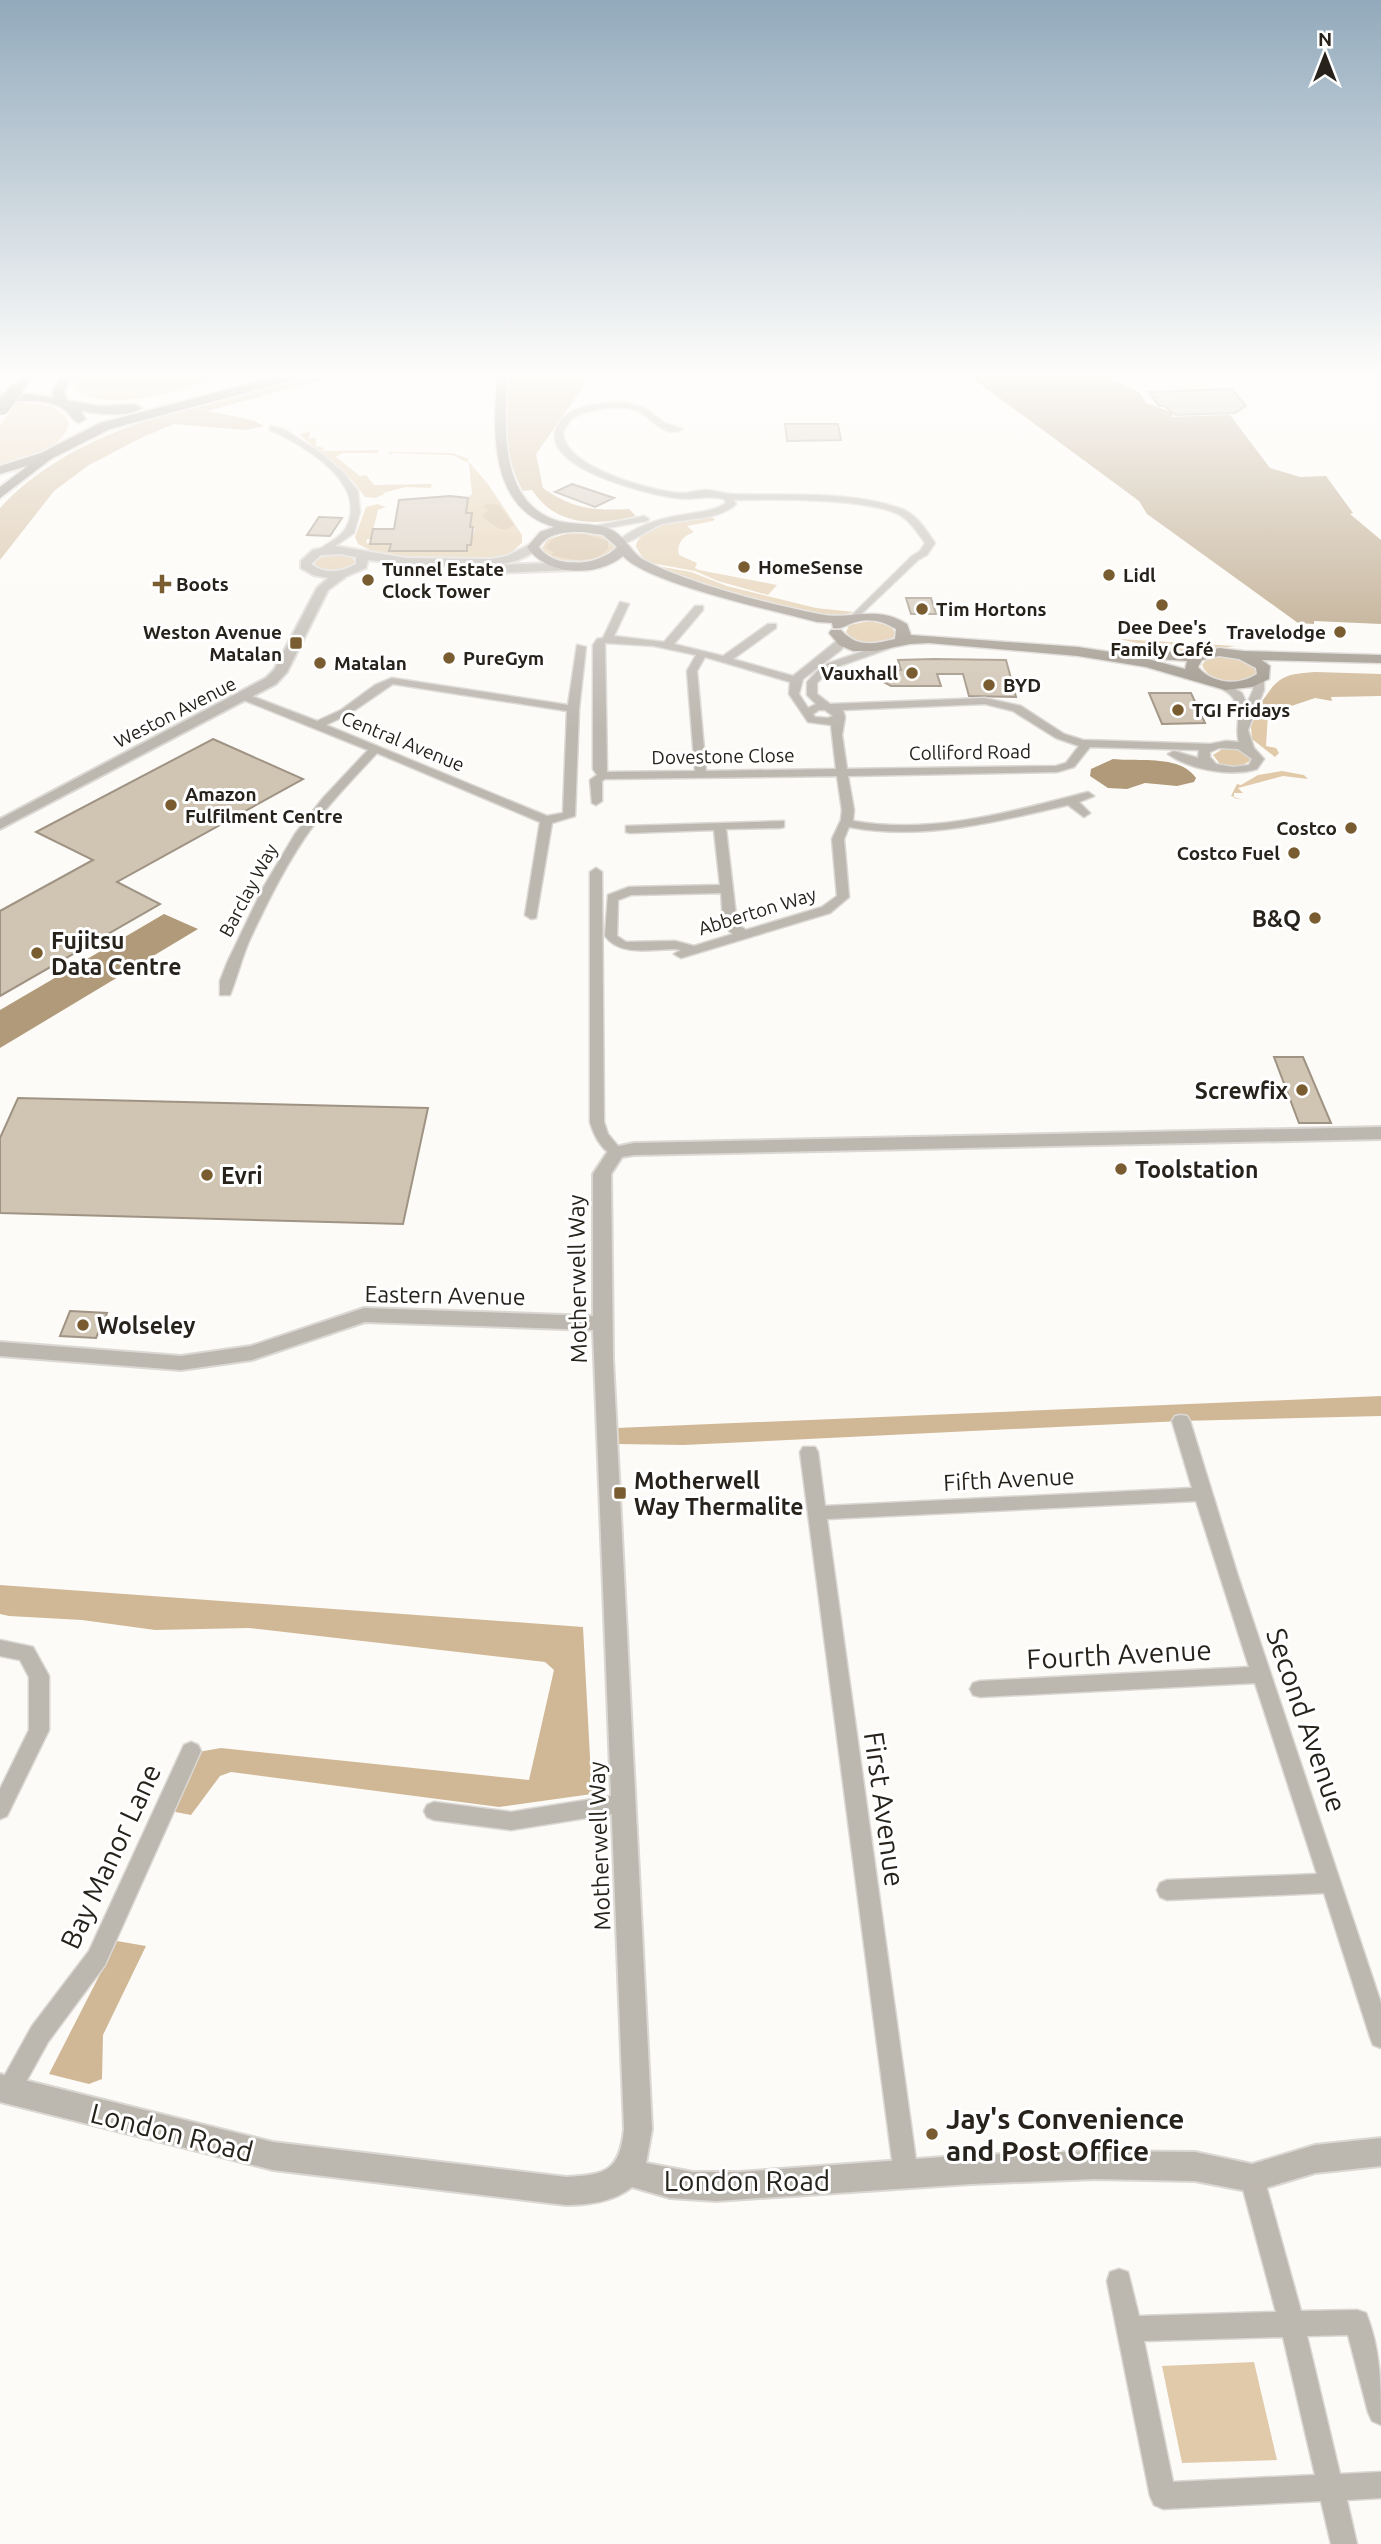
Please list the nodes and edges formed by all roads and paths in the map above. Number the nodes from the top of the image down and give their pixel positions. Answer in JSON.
{"nodes":[{"id":1,"x":353,"y":496,"type":"edge"},
{"id":2,"x":505,"y":496,"type":"edge"},
{"id":3,"x":520,"y":496,"type":"edge"},
{"id":4,"x":667,"y":496,"type":"edge"},
{"id":5,"x":695,"y":496,"type":"edge"},
{"id":6,"x":722,"y":496,"type":"edge"},
{"id":7,"x":728,"y":497,"type":"junction"},
{"id":8,"x":684,"y":501,"type":"junction"},
{"id":9,"x":705,"y":513,"type":"junction"},
{"id":10,"x":583,"y":528,"type":"junction"},
{"id":11,"x":349,"y":533,"type":"junction"},
{"id":12,"x":534,"y":545,"type":"junction"},
{"id":13,"x":622,"y":545,"type":"junction"},
{"id":14,"x":321,"y":552,"type":"junction"},
{"id":15,"x":358,"y":559,"type":"junction"},
{"id":16,"x":598,"y":564,"type":"junction"},
{"id":17,"x":576,"y":566,"type":"junction"},
{"id":18,"x":317,"y":573,"type":"junction"},
{"id":19,"x":342,"y":574,"type":"junction"},
{"id":20,"x":323,"y":588,"type":"junction"},
{"id":21,"x":879,"y":594,"type":"junction"},
{"id":22,"x":624,"y":604,"type":"dead end"},
{"id":23,"x":699,"y":608,"type":"dead end"},
{"id":24,"x":852,"y":618,"type":"junction"},
{"id":25,"x":891,"y":621,"type":"junction"},
{"id":26,"x":772,"y":626,"type":"dead end"},
{"id":27,"x":839,"y":637,"type":"junction"},
{"id":28,"x":607,"y":639,"type":"junction"},
{"id":29,"x":901,"y":640,"type":"junction"},
{"id":30,"x":667,"y":645,"type":"junction"},
{"id":31,"x":887,"y":646,"type":"junction"},
{"id":32,"x":581,"y":647,"type":"dead end"},
{"id":33,"x":704,"y":653,"type":"junction"},
{"id":34,"x":1243,"y":655,"type":"junction"},
{"id":35,"x":1196,"y":657,"type":"junction"},
{"id":36,"x":727,"y":658,"type":"junction"},
{"id":37,"x":1381,"y":659,"type":"edge"},
{"id":38,"x":1381,"y":667,"type":"edge"},
{"id":39,"x":1262,"y":676,"type":"junction"},
{"id":40,"x":1200,"y":677,"type":"junction"},
{"id":41,"x":795,"y":680,"type":"junction"},
{"id":42,"x":1220,"y":684,"type":"junction"},
{"id":43,"x":245,"y":698,"type":"junction"},
{"id":44,"x":876,"y":704,"type":"junction"},
{"id":45,"x":827,"y":707,"type":"junction"},
{"id":46,"x":573,"y":709,"type":"junction"},
{"id":47,"x":811,"y":717,"type":"junction"},
{"id":48,"x":838,"y":717,"type":"junction"},
{"id":49,"x":1244,"y":717,"type":"junction"},
{"id":50,"x":316,"y":726,"type":"junction"},
{"id":51,"x":836,"y":735,"type":"junction"},
{"id":52,"x":1086,"y":744,"type":"junction"},
{"id":53,"x":1214,"y":746,"type":"junction"},
{"id":54,"x":1141,"y":747,"type":"junction"},
{"id":55,"x":375,"y":749,"type":"junction"},
{"id":56,"x":1249,"y":750,"type":"junction"},
{"id":57,"x":1210,"y":764,"type":"junction"},
{"id":58,"x":843,"y":771,"type":"junction"},
{"id":59,"x":701,"y":774,"type":"junction"},
{"id":60,"x":603,"y":775,"type":"junction"},
{"id":61,"x":1088,"y":796,"type":"dead end"},
{"id":62,"x":596,"y":801,"type":"dead end"},
{"id":63,"x":1070,"y":801,"type":"junction"},
{"id":64,"x":1084,"y":813,"type":"dead end"},
{"id":65,"x":546,"y":820,"type":"junction"},
{"id":66,"x":845,"y":823,"type":"junction"},
{"id":67,"x":780,"y":824,"type":"dead end"},
{"id":68,"x":0,"y":825,"type":"edge"},
{"id":69,"x":720,"y":826,"type":"junction"},
{"id":70,"x":630,"y":829,"type":"dead end"},
{"id":71,"x":596,"y":872,"type":"dead end"},
{"id":72,"x":727,"y":889,"type":"junction"},
{"id":73,"x":531,"y":915,"type":"dead end"},
{"id":74,"x":746,"y":935,"type":"junction"},
{"id":75,"x":225,"y":992,"type":"dead end"},
{"id":76,"x":595,"y":1067,"type":"joint"},
{"id":77,"x":1381,"y":1133,"type":"edge"},
{"id":78,"x":616,"y":1152,"type":"junction"},
{"id":79,"x":602,"y":1323,"type":"junction"},
{"id":80,"x":0,"y":1349,"type":"edge"},
{"id":81,"x":1181,"y":1421,"type":"dead end"},
{"id":82,"x":809,"y":1452,"type":"dead end"},
{"id":83,"x":1203,"y":1494,"type":"junction"},
{"id":84,"x":817,"y":1513,"type":"junction"},
{"id":85,"x":0,"y":1648,"type":"edge"},
{"id":86,"x":1261,"y":1675,"type":"junction"},
{"id":87,"x":979,"y":1689,"type":"dead end"},
{"id":88,"x":191,"y":1751,"type":"dead end"},
{"id":89,"x":624,"y":1803,"type":"junction"},
{"id":90,"x":0,"y":1810,"type":"edge"},
{"id":91,"x":434,"y":1811,"type":"dead end"},
{"id":92,"x":1332,"y":1883,"type":"junction"},
{"id":93,"x":1167,"y":1890,"type":"dead end"},
{"id":94,"x":1381,"y":2037,"type":"edge"},
{"id":95,"x":4,"y":2089,"type":"edge"},
{"id":96,"x":1381,"y":2152,"type":"edge"},
{"id":97,"x":628,"y":2171,"type":"junction"},
{"id":98,"x":906,"y":2175,"type":"junction"},
{"id":99,"x":1251,"y":2178,"type":"junction"},
{"id":100,"x":1119,"y":2281,"type":"dead end"},
{"id":101,"x":1292,"y":2324,"type":"junction"},
{"id":102,"x":1129,"y":2329,"type":"junction"},
{"id":103,"x":1381,"y":2412,"type":"edge"},
{"id":104,"x":1381,"y":2485,"type":"edge"},
{"id":105,"x":1333,"y":2489,"type":"junction"},
{"id":106,"x":1344,"y":2544,"type":"edge"}],
"edges":[{"from":1,"to":11,"type":"street"},
{"from":2,"to":12,"type":"main road"},
{"from":3,"to":10,"type":"main road"},
{"from":4,"to":8,"type":"street"},
{"from":5,"to":8,"type":"street"},
{"from":6,"to":7,"type":"street"},
{"from":7,"to":9,"type":"street"},
{"from":7,"to":21,"type":"street"},
{"from":8,"to":9,"type":"street"},
{"from":8,"to":10,"type":"street"},
{"from":9,"to":13,"type":"street"},
{"from":10,"to":12,"type":"main road"},
{"from":10,"to":13,"type":"main road"},
{"from":11,"to":14,"type":"street"},
{"from":11,"to":15,"type":"street"},
{"from":12,"to":15,"type":"street"},
{"from":12,"to":17,"type":"main road"},
{"from":13,"to":16,"type":"main road"},
{"from":13,"to":24,"type":"main road"},
{"from":14,"to":15,"type":"street"},
{"from":14,"to":18,"type":"street"},
{"from":15,"to":17,"type":"street"},
{"from":15,"to":19,"type":"street"},
{"from":16,"to":17,"type":"main road"},
{"from":16,"to":27,"type":"main road"},
{"from":18,"to":19,"type":"street"},
{"from":18,"to":20,"type":"street"},
{"from":19,"to":20,"type":"street","name":"Weston Avenue"},
{"from":20,"to":43,"type":"street","name":"Weston Avenue"},
{"from":21,"to":24,"type":"street"},
{"from":21,"to":25,"type":"street"},
{"from":22,"to":28,"type":"street"},
{"from":23,"to":30,"type":"street"},
{"from":24,"to":25,"type":"main road"},
{"from":24,"to":27,"type":"main road"},
{"from":25,"to":29,"type":"main road"},
{"from":25,"to":35,"type":"main road"},
{"from":26,"to":36,"type":"street"},
{"from":27,"to":31,"type":"main road"},
{"from":27,"to":41,"type":"street"},
{"from":28,"to":30,"type":"street"},
{"from":28,"to":60,"type":"street"},
{"from":29,"to":31,"type":"main road"},
{"from":29,"to":40,"type":"main road"},
{"from":30,"to":33,"type":"street"},
{"from":31,"to":45,"type":"street"},
{"from":32,"to":46,"type":"street"},
{"from":33,"to":36,"type":"street"},
{"from":33,"to":59,"type":"street"},
{"from":34,"to":35,"type":"main road"},
{"from":34,"to":37,"type":"main road"},
{"from":34,"to":39,"type":"main road"},
{"from":35,"to":40,"type":"main road"},
{"from":36,"to":41,"type":"street"},
{"from":38,"to":39,"type":"main road"},
{"from":39,"to":42,"type":"main road"},
{"from":39,"to":49,"type":"street"},
{"from":40,"to":42,"type":"main road"},
{"from":41,"to":47,"type":"street"},
{"from":42,"to":49,"type":"street"},
{"from":43,"to":50,"type":"street","name":"Central Avenue"},
{"from":43,"to":68,"type":"street","name":"Weston Avenue"},
{"from":44,"to":45,"type":"street"},
{"from":44,"to":48,"type":"street"},
{"from":44,"to":52,"type":"street"},
{"from":45,"to":47,"type":"street"},
{"from":45,"to":48,"type":"street"},
{"from":46,"to":50,"type":"street"},
{"from":46,"to":65,"type":"street"},
{"from":47,"to":48,"type":"street"},
{"from":47,"to":51,"type":"street"},
{"from":48,"to":51,"type":"street","name":"Abberton Way"},
{"from":49,"to":53,"type":"street"},
{"from":49,"to":56,"type":"street"},
{"from":50,"to":55,"type":"street","name":"Central Avenue"},
{"from":51,"to":58,"type":"street","name":"Abberton Way"},
{"from":52,"to":54,"type":"street"},
{"from":52,"to":58,"type":"street","name":"Colliford Road"},
{"from":53,"to":54,"type":"street"},
{"from":53,"to":56,"type":"street"},
{"from":53,"to":57,"type":"street"},
{"from":54,"to":57,"type":"street"},
{"from":55,"to":65,"type":"street","name":"Central Avenue"},
{"from":55,"to":75,"type":"street","name":"Barclay Way"},
{"from":56,"to":57,"type":"street"},
{"from":58,"to":59,"type":"street","name":"Dovestone Close"},
{"from":58,"to":66,"type":"street","name":"Abberton Way"},
{"from":59,"to":60,"type":"street","name":"Dovestone Close"},
{"from":60,"to":62,"type":"street"},
{"from":61,"to":63,"type":"street"},
{"from":63,"to":64,"type":"street"},
{"from":63,"to":66,"type":"street"},
{"from":65,"to":73,"type":"street"},
{"from":66,"to":74,"type":"street","name":"Abberton Way"},
{"from":67,"to":69,"type":"street"},
{"from":69,"to":70,"type":"street"},
{"from":69,"to":72,"type":"street"},
{"from":71,"to":76,"type":"street"},
{"from":72,"to":74,"type":"street"},
{"from":72,"to":74,"type":"street","name":"Abberton Way"},
{"from":76,"to":78,"type":"street"},
{"from":77,"to":78,"type":"street"},
{"from":78,"to":79,"type":"street","name":"Motherwell Way"},
{"from":79,"to":80,"type":"street","name":"Eastern Avenue"},
{"from":79,"to":89,"type":"street","name":"Motherwell Way"},
{"from":81,"to":83,"type":"street","name":"Second Avenue"},
{"from":82,"to":84,"type":"street","name":"First Avenue"},
{"from":83,"to":84,"type":"street","name":"Fifth Avenue"},
{"from":83,"to":86,"type":"street","name":"Second Avenue"},
{"from":84,"to":98,"type":"street","name":"First Avenue"},
{"from":85,"to":90,"type":"street"},
{"from":86,"to":87,"type":"street","name":"Fourth Avenue"},
{"from":86,"to":92,"type":"street","name":"Second Avenue"},
{"from":88,"to":95,"type":"street","name":"Bay Manor Lane"},
{"from":89,"to":91,"type":"street"},
{"from":89,"to":97,"type":"street","name":"Motherwell Way"},
{"from":92,"to":93,"type":"street"},
{"from":92,"to":94,"type":"street","name":"Second Avenue"},
{"from":95,"to":97,"type":"street","name":"London Road"},
{"from":96,"to":99,"type":"street"},
{"from":97,"to":98,"type":"street","name":"London Road"},
{"from":98,"to":99,"type":"street","name":"London Road"},
{"from":99,"to":101,"type":"street"},
{"from":100,"to":102,"type":"street"},
{"from":101,"to":102,"type":"street"},
{"from":101,"to":103,"type":"street"},
{"from":101,"to":105,"type":"street"},
{"from":102,"to":105,"type":"street"},
{"from":104,"to":105,"type":"street"},
{"from":105,"to":106,"type":"street"}]}
